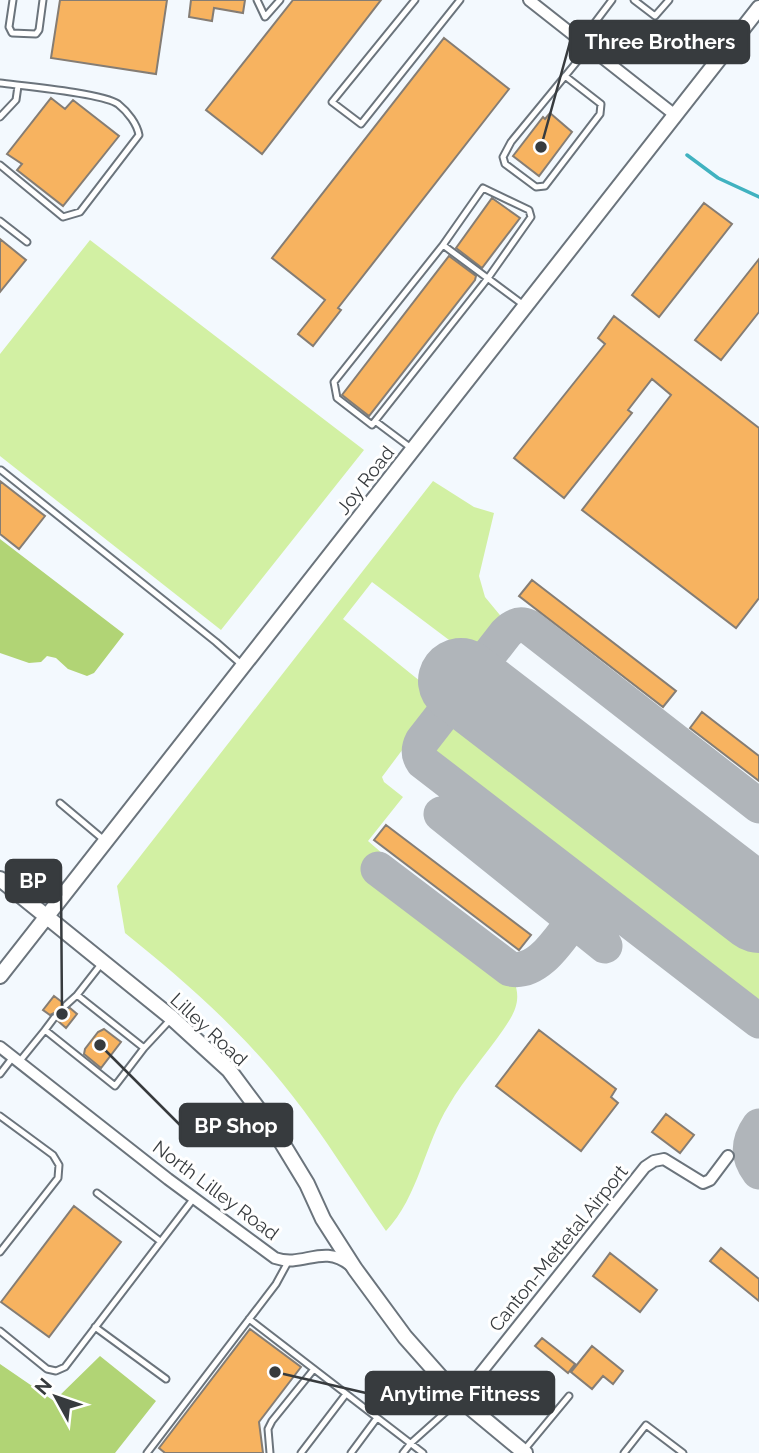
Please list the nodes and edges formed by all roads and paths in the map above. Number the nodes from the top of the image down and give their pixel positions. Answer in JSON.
{"nodes":[{"id":1,"x":13,"y":0,"type":"edge"},
{"id":2,"x":43,"y":0,"type":"edge"},
{"id":3,"x":257,"y":0,"type":"edge"},
{"id":4,"x":280,"y":0,"type":"edge"},
{"id":5,"x":415,"y":0,"type":"edge"},
{"id":6,"x":460,"y":0,"type":"edge"},
{"id":7,"x":529,"y":0,"type":"edge"},
{"id":8,"x":612,"y":0,"type":"edge"},
{"id":9,"x":634,"y":0,"type":"edge"},
{"id":10,"x":668,"y":0,"type":"edge"},
{"id":11,"x":759,"y":8,"type":"edge"},
{"id":12,"x":585,"y":44,"type":"junction"},
{"id":13,"x":565,"y":76,"type":"junction"},
{"id":14,"x":0,"y":83,"type":"edge"},
{"id":15,"x":18,"y":86,"type":"junction"},
{"id":16,"x":675,"y":115,"type":"junction"},
{"id":17,"x":0,"y":117,"type":"edge"},
{"id":18,"x":0,"y":165,"type":"edge"},
{"id":19,"x":0,"y":221,"type":"edge"},
{"id":20,"x":27,"y":242,"type":"dead end"},
{"id":21,"x":443,"y":245,"type":"junction"},
{"id":22,"x":488,"y":278,"type":"junction"},
{"id":23,"x":525,"y":306,"type":"junction"},
{"id":24,"x":375,"y":421,"type":"junction"},
{"id":25,"x":413,"y":449,"type":"junction"},
{"id":26,"x":1,"y":470,"type":"edge"},
{"id":27,"x":244,"y":667,"type":"junction"},
{"id":28,"x":60,"y":803,"type":"dead end"},
{"id":29,"x":107,"y":841,"type":"junction"},
{"id":30,"x":0,"y":878,"type":"edge"},
{"id":31,"x":48,"y":916,"type":"junction"},
{"id":32,"x":103,"y":963,"type":"junction"},
{"id":33,"x":0,"y":976,"type":"edge"},
{"id":34,"x":77,"y":995,"type":"junction"},
{"id":35,"x":66,"y":1005,"type":"dead end"},
{"id":36,"x":54,"y":1018,"type":"dead end"},
{"id":37,"x":173,"y":1018,"type":"junction"},
{"id":38,"x":45,"y":1030,"type":"junction"},
{"id":39,"x":0,"y":1047,"type":"edge"},
{"id":40,"x":144,"y":1048,"type":"junction"},
{"id":41,"x":16,"y":1060,"type":"junction"},
{"id":42,"x":0,"y":1074,"type":"edge"},
{"id":43,"x":0,"y":1116,"type":"edge"},
{"id":44,"x":728,"y":1156,"type":"dead end"},
{"id":45,"x":97,"y":1193,"type":"dead end"},
{"id":46,"x":194,"y":1198,"type":"junction"},
{"id":47,"x":160,"y":1241,"type":"junction"},
{"id":48,"x":0,"y":1252,"type":"edge"},
{"id":49,"x":288,"y":1262,"type":"junction"},
{"id":50,"x":355,"y":1269,"type":"junction"},
{"id":51,"x":249,"y":1319,"type":"junction"},
{"id":52,"x":95,"y":1327,"type":"junction"},
{"id":53,"x":0,"y":1331,"type":"edge"},
{"id":54,"x":314,"y":1369,"type":"junction"},
{"id":55,"x":166,"y":1379,"type":"dead end"},
{"id":56,"x":346,"y":1394,"type":"junction"},
{"id":57,"x":569,"y":1396,"type":"dead end"},
{"id":58,"x":460,"y":1399,"type":"junction"},
{"id":59,"x":377,"y":1418,"type":"junction"},
{"id":60,"x":411,"y":1443,"type":"junction"},
{"id":61,"x":150,"y":1452,"type":"edge"},
{"id":62,"x":524,"y":1452,"type":"edge"},
{"id":63,"x":270,"y":1453,"type":"edge"},
{"id":64,"x":301,"y":1453,"type":"edge"},
{"id":65,"x":351,"y":1453,"type":"edge"},
{"id":66,"x":403,"y":1453,"type":"edge"},
{"id":67,"x":423,"y":1453,"type":"edge"},
{"id":68,"x":624,"y":1453,"type":"edge"},
{"id":69,"x":682,"y":1453,"type":"edge"}],
"edges":[{"from":1,"to":2,"type":"lane"},
{"from":3,"to":4,"type":"lane"},
{"from":5,"to":6,"type":"lane"},
{"from":7,"to":12,"type":"street"},
{"from":8,"to":12,"type":"lane"},
{"from":9,"to":10,"type":"lane"},
{"from":11,"to":16,"type":"street","name":"Joy Road"},
{"from":12,"to":13,"type":"lane"},
{"from":12,"to":16,"type":"street"},
{"from":13,"to":13,"type":"lane"},
{"from":14,"to":15,"type":"lane"},
{"from":15,"to":17,"type":"lane"},
{"from":15,"to":18,"type":"lane"},
{"from":16,"to":23,"type":"street","name":"Joy Road"},
{"from":19,"to":20,"type":"lane"},
{"from":21,"to":22,"type":"lane"},
{"from":21,"to":22,"type":"lane"},
{"from":21,"to":24,"type":"lane"},
{"from":22,"to":23,"type":"lane"},
{"from":22,"to":24,"type":"lane"},
{"from":23,"to":25,"type":"street","name":"Joy Road"},
{"from":24,"to":25,"type":"lane"},
{"from":25,"to":27,"type":"street","name":"Joy Road"},
{"from":26,"to":27,"type":"lane"},
{"from":27,"to":29,"type":"street","name":"Joy Road"},
{"from":28,"to":29,"type":"lane"},
{"from":29,"to":31,"type":"street","name":"Joy Road"},
{"from":30,"to":31,"type":"street"},
{"from":31,"to":32,"type":"street","name":"Lilley Road"},
{"from":31,"to":33,"type":"street","name":"Joy Road"},
{"from":32,"to":34,"type":"lane"},
{"from":32,"to":37,"type":"street","name":"Lilley Road"},
{"from":34,"to":35,"type":"lane"},
{"from":34,"to":40,"type":"lane"},
{"from":36,"to":38,"type":"lane"},
{"from":37,"to":40,"type":"lane"},
{"from":37,"to":50,"type":"street","name":"Lilley Road"},
{"from":38,"to":40,"type":"lane"},
{"from":38,"to":41,"type":"lane"},
{"from":39,"to":41,"type":"street","name":"North Lilley Road"},
{"from":41,"to":42,"type":"lane"},
{"from":41,"to":46,"type":"street","name":"North Lilley Road"},
{"from":43,"to":48,"type":"lane"},
{"from":44,"to":58,"type":"street","name":"Canton-Mettetal Airport"},
{"from":45,"to":47,"type":"lane"},
{"from":46,"to":47,"type":"lane"},
{"from":46,"to":49,"type":"street","name":"North Lilley Road"},
{"from":47,"to":52,"type":"lane"},
{"from":49,"to":50,"type":"street","name":"North Lilley Road"},
{"from":49,"to":51,"type":"lane"},
{"from":50,"to":58,"type":"street","name":"North Lilley Road"},
{"from":51,"to":54,"type":"lane"},
{"from":51,"to":61,"type":"lane"},
{"from":52,"to":53,"type":"lane"},
{"from":52,"to":55,"type":"lane"},
{"from":54,"to":56,"type":"lane"},
{"from":54,"to":63,"type":"lane"},
{"from":56,"to":59,"type":"lane"},
{"from":56,"to":64,"type":"lane"},
{"from":57,"to":62,"type":"lane"},
{"from":58,"to":60,"type":"lane"},
{"from":58,"to":62,"type":"street","name":"North Lilley Road"},
{"from":59,"to":60,"type":"lane"},
{"from":59,"to":65,"type":"lane"},
{"from":60,"to":66,"type":"lane"},
{"from":60,"to":67,"type":"lane"},
{"from":68,"to":69,"type":"lane"}]}
